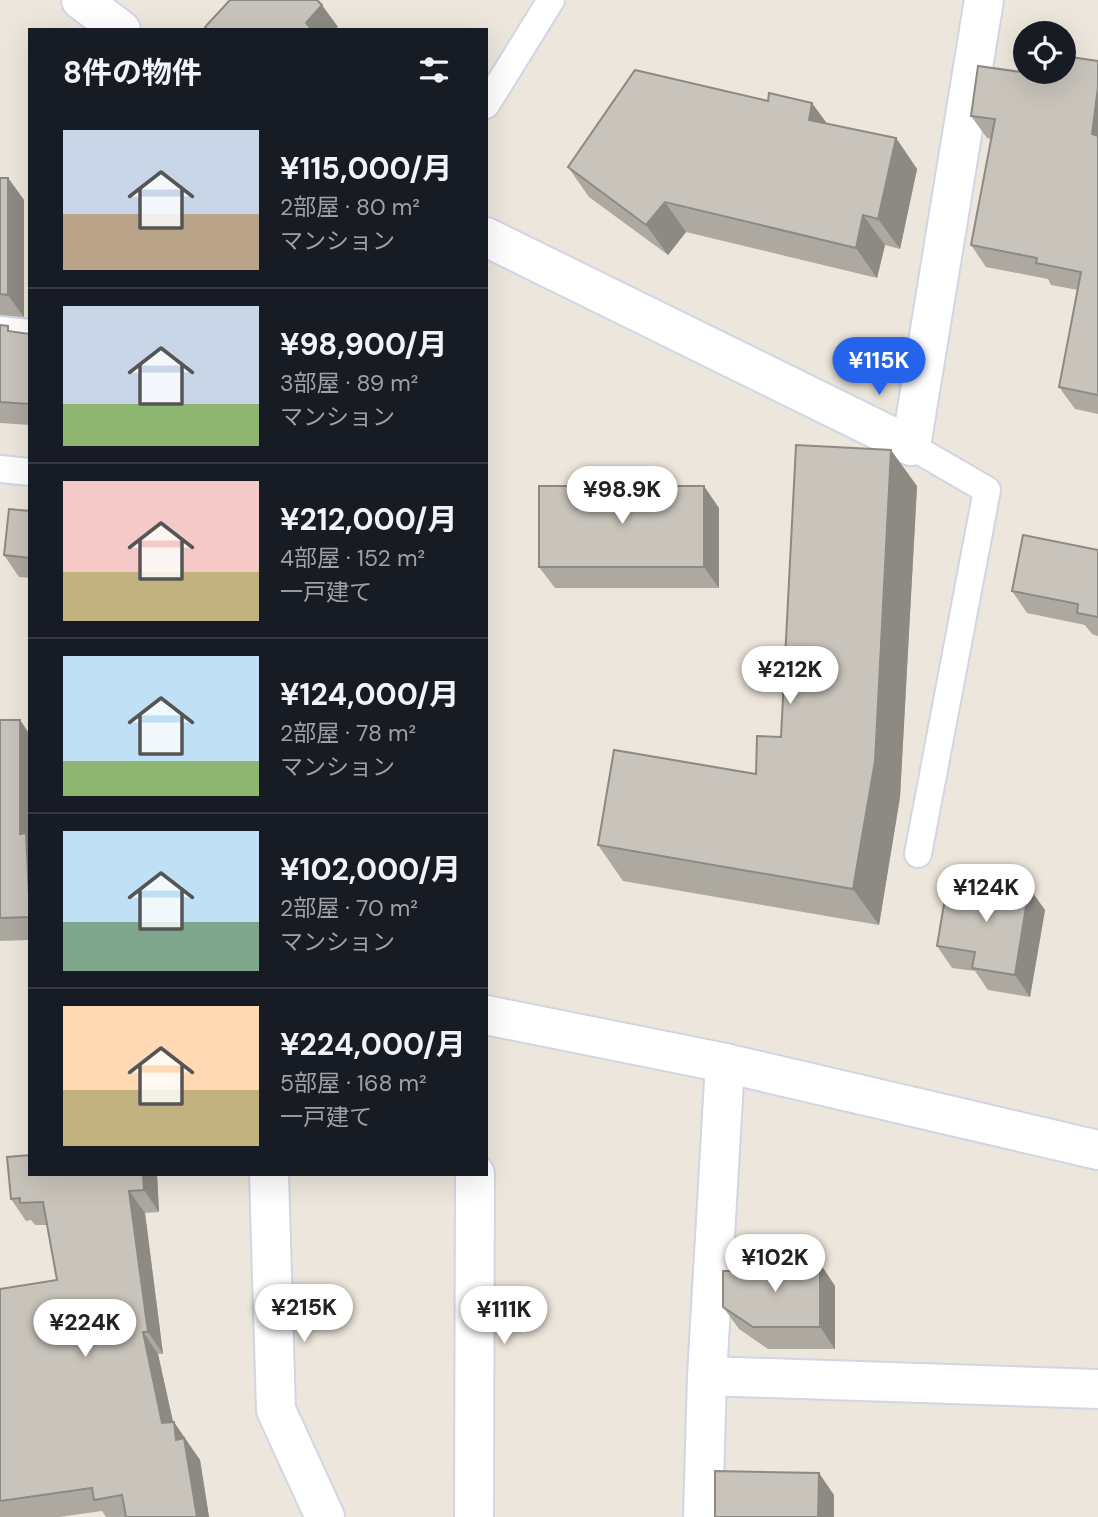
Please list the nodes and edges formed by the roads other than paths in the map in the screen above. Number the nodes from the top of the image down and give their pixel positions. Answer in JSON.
{"nodes":[{"id":1,"x":81,"y":0,"type":"edge"},
{"id":2,"x":551,"y":0,"type":"edge"},
{"id":3,"x":984,"y":0,"type":"edge"},
{"id":4,"x":118,"y":28,"type":"edge"},
{"id":5,"x":488,"y":102,"type":"edge"},
{"id":6,"x":488,"y":238,"type":"edge"},
{"id":7,"x":0,"y":330,"type":"edge"},
{"id":8,"x":28,"y":333,"type":"edge"},
{"id":9,"x":911,"y":446,"type":"junction"},
{"id":10,"x":0,"y":469,"type":"edge"},
{"id":11,"x":28,"y":472,"type":"edge"},
{"id":12,"x":918,"y":855,"type":"dead end"},
{"id":13,"x":488,"y":1015,"type":"edge"},
{"id":14,"x":725,"y":1062,"type":"junction"},
{"id":15,"x":1098,"y":1150,"type":"edge"},
{"id":16,"x":269,"y":1176,"type":"edge"},
{"id":17,"x":475,"y":1176,"type":"edge"},
{"id":18,"x":707,"y":1376,"type":"junction"},
{"id":19,"x":1098,"y":1389,"type":"edge"},
{"id":20,"x":325,"y":1517,"type":"edge"},
{"id":21,"x":474,"y":1517,"type":"edge"},
{"id":22,"x":703,"y":1517,"type":"edge"}],
"edges":[{"from":1,"to":4,"type":"street"},
{"from":2,"to":5,"type":"lane"},
{"from":3,"to":9,"type":"street"},
{"from":6,"to":9,"type":"street"},
{"from":7,"to":8,"type":"lane"},
{"from":9,"to":12,"type":"lane"},
{"from":10,"to":11,"type":"lane"},
{"from":13,"to":14,"type":"street"},
{"from":14,"to":15,"type":"street"},
{"from":14,"to":18,"type":"street"},
{"from":16,"to":20,"type":"street"},
{"from":17,"to":21,"type":"street"},
{"from":18,"to":19,"type":"street"},
{"from":18,"to":22,"type":"street"}]}
